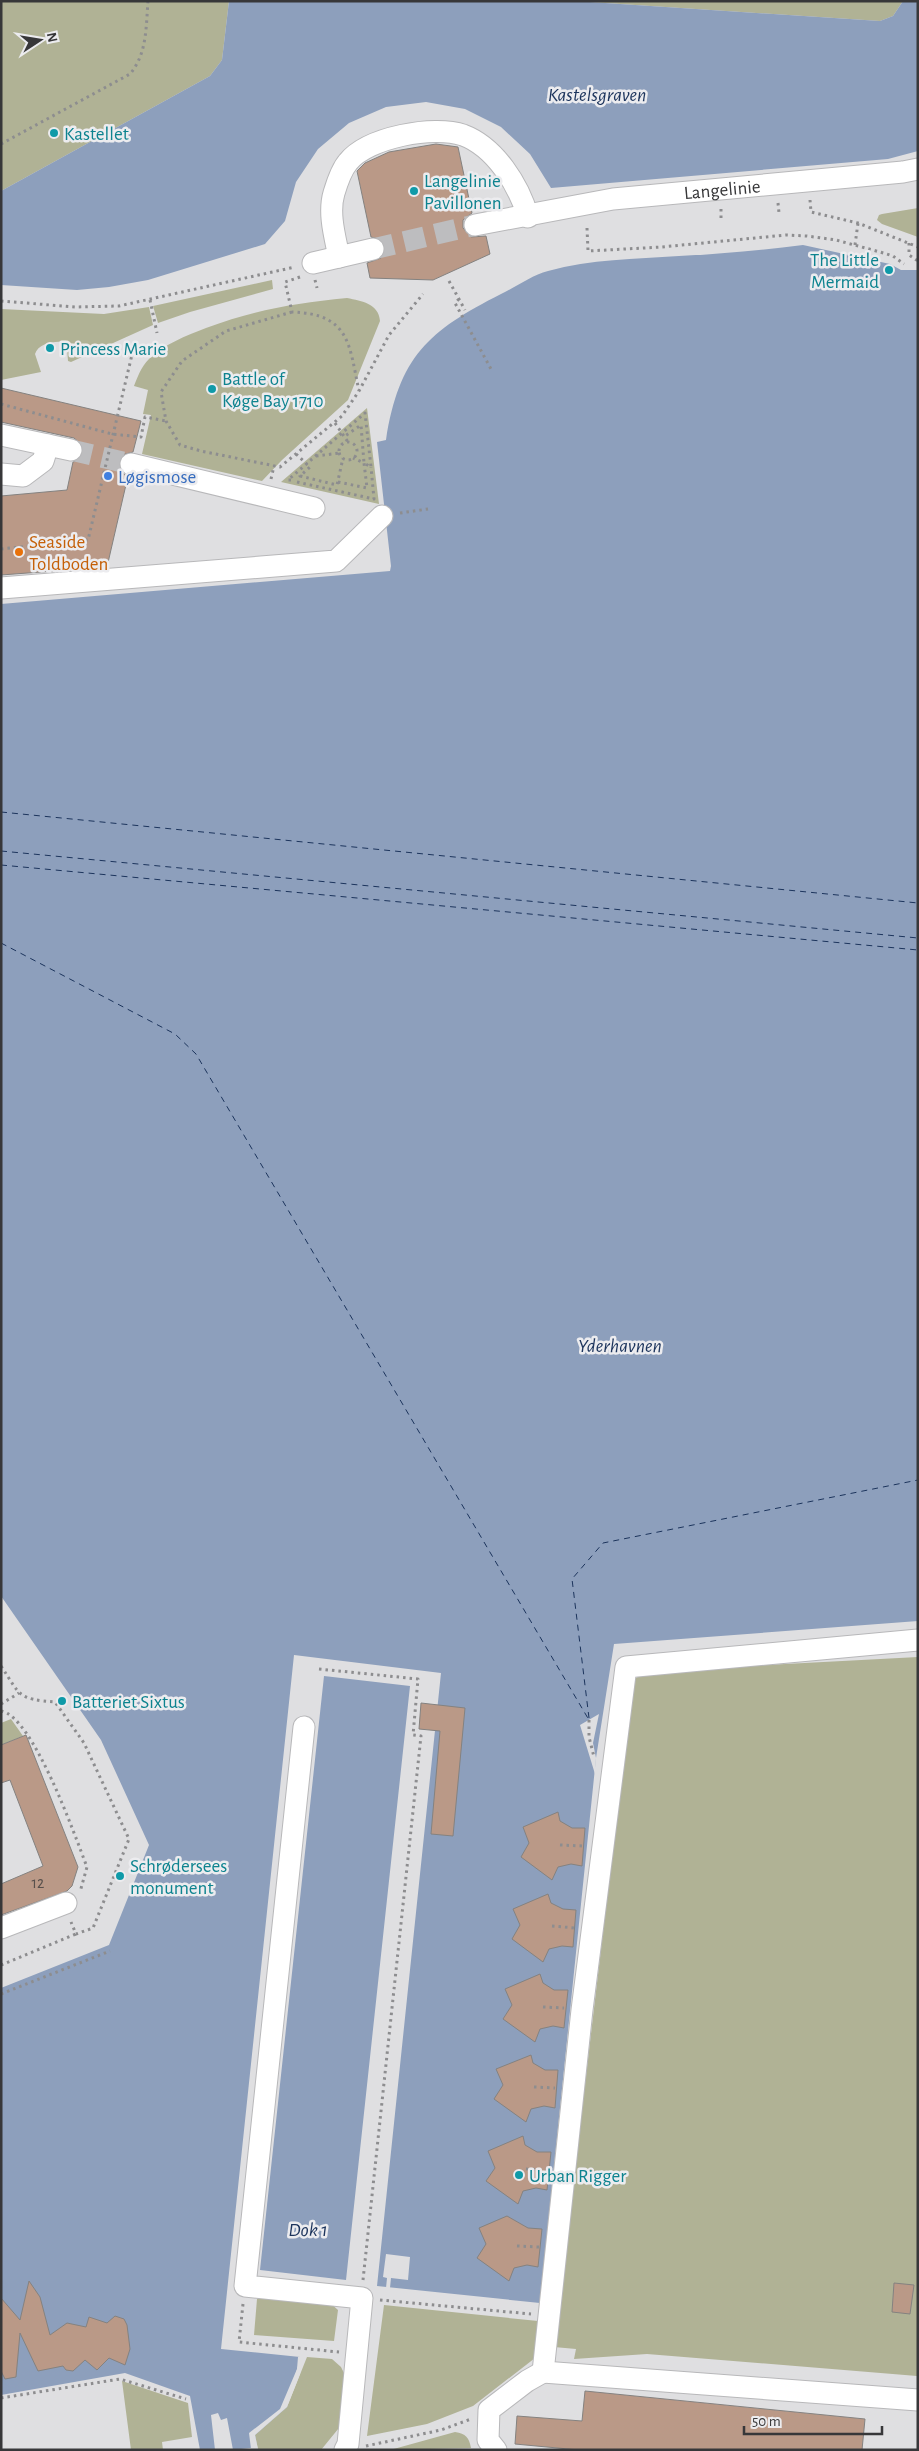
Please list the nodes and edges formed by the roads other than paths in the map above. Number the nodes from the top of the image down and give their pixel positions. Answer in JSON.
{"nodes":[{"id":1,"x":918,"y":169,"type":"edge"},
{"id":2,"x":528,"y":216,"type":"junction"},
{"id":3,"x":475,"y":226,"type":"tunnel mouth"},
{"id":4,"x":374,"y":249,"type":"tunnel mouth"},
{"id":5,"x":339,"y":257,"type":"junction"},
{"id":6,"x":313,"y":263,"type":"road end"},
{"id":7,"x":1,"y":435,"type":"edge"},
{"id":8,"x":48,"y":445,"type":"junction"},
{"id":9,"x":71,"y":450,"type":"tunnel mouth"},
{"id":10,"x":131,"y":464,"type":"tunnel mouth"},
{"id":11,"x":1,"y":474,"type":"edge"},
{"id":12,"x":314,"y":508,"type":"dead end"},
{"id":13,"x":392,"y":514,"type":"road end"},
{"id":14,"x":1,"y":588,"type":"edge"},
{"id":15,"x":918,"y":1640,"type":"edge"},
{"id":16,"x":304,"y":1727,"type":"dead end"},
{"id":17,"x":65,"y":1904,"type":"road end"},
{"id":18,"x":1,"y":1928,"type":"edge"},
{"id":19,"x":543,"y":2372,"type":"junction"},
{"id":20,"x":918,"y":2400,"type":"edge"},
{"id":21,"x":345,"y":2449,"type":"edge"},
{"id":22,"x":496,"y":2450,"type":"edge"}],
"edges":[{"from":1,"to":2,"type":"lane","name":"Langelinie"},
{"from":2,"to":3,"type":"lane","name":"Langelinie"},
{"from":2,"to":5,"type":"lane"},
{"from":4,"to":5,"type":"lane"},
{"from":5,"to":6,"type":"lane"},
{"from":7,"to":8,"type":"lane"},
{"from":8,"to":9,"type":"lane"},
{"from":8,"to":11,"type":"lane"},
{"from":10,"to":12,"type":"lane"},
{"from":13,"to":14,"type":"lane"},
{"from":15,"to":19,"type":"lane"},
{"from":16,"to":21,"type":"lane"},
{"from":17,"to":18,"type":"lane"},
{"from":19,"to":20,"type":"lane"},
{"from":19,"to":22,"type":"lane"}]}
